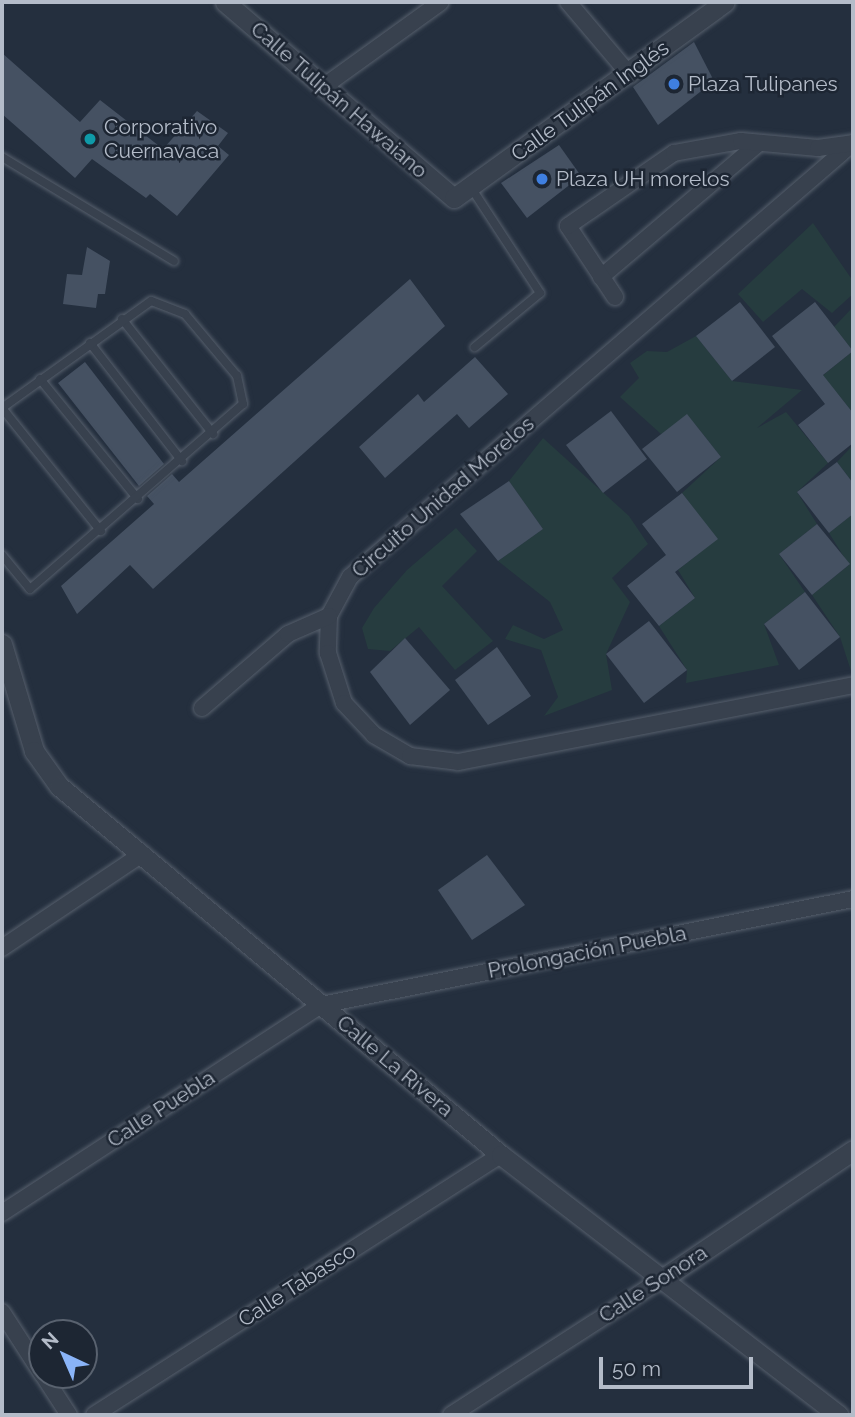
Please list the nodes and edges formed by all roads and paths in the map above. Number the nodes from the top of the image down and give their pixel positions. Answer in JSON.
{"nodes":[{"id":1,"x":225,"y":2,"type":"edge"},
{"id":2,"x":441,"y":2,"type":"edge"},
{"id":3,"x":568,"y":2,"type":"edge"},
{"id":4,"x":725,"y":2,"type":"edge"},
{"id":5,"x":629,"y":75,"type":"junction"},
{"id":6,"x":323,"y":87,"type":"junction"},
{"id":7,"x":759,"y":143,"type":"junction"},
{"id":8,"x":853,"y":143,"type":"edge"},
{"id":9,"x":2,"y":158,"type":"edge"},
{"id":10,"x":470,"y":187,"type":"junction"},
{"id":11,"x":454,"y":198,"type":"joint"},
{"id":12,"x":174,"y":261,"type":"dead end"},
{"id":13,"x":601,"y":277,"type":"junction"},
{"id":14,"x":615,"y":297,"type":"dead end"},
{"id":15,"x":122,"y":319,"type":"junction"},
{"id":16,"x":90,"y":342,"type":"junction"},
{"id":17,"x":475,"y":347,"type":"dead end"},
{"id":18,"x":40,"y":379,"type":"junction"},
{"id":19,"x":3,"y":407,"type":"edge"},
{"id":20,"x":213,"y":434,"type":"junction"},
{"id":21,"x":182,"y":461,"type":"junction"},
{"id":22,"x":138,"y":499,"type":"junction"},
{"id":23,"x":101,"y":531,"type":"junction"},
{"id":24,"x":2,"y":555,"type":"edge"},
{"id":25,"x":329,"y":616,"type":"junction"},
{"id":26,"x":2,"y":644,"type":"edge"},
{"id":27,"x":5,"y":668,"type":"edge"},
{"id":28,"x":853,"y":685,"type":"edge"},
{"id":29,"x":202,"y":708,"type":"dead end"},
{"id":30,"x":142,"y":854,"type":"junction"},
{"id":31,"x":853,"y":899,"type":"edge"},
{"id":32,"x":2,"y":948,"type":"edge"},
{"id":33,"x":321,"y":1005,"type":"junction"},
{"id":34,"x":853,"y":1150,"type":"edge"},
{"id":35,"x":501,"y":1155,"type":"junction"},
{"id":36,"x":2,"y":1213,"type":"edge"},
{"id":37,"x":662,"y":1279,"type":"junction"},
{"id":38,"x":2,"y":1312,"type":"edge"},
{"id":39,"x":28,"y":1352,"type":"edge"},
{"id":40,"x":52,"y":1389,"type":"edge"},
{"id":41,"x":69,"y":1415,"type":"edge"},
{"id":42,"x":94,"y":1415,"type":"edge"},
{"id":43,"x":451,"y":1415,"type":"edge"},
{"id":44,"x":839,"y":1415,"type":"edge"}],
"edges":[{"from":1,"to":6,"type":"street","name":"Calle Tulipán Hawaiano"},
{"from":2,"to":6,"type":"street"},
{"from":3,"to":5,"type":"street"},
{"from":4,"to":5,"type":"street","name":"Calle Tulipán Inglés"},
{"from":5,"to":10,"type":"street","name":"Calle Tulipán Inglés"},
{"from":6,"to":11,"type":"street","name":"Calle Tulipán Hawaiano"},
{"from":7,"to":8,"type":"street"},
{"from":7,"to":13,"type":"street"},
{"from":7,"to":13,"type":"street"},
{"from":8,"to":25,"type":"street","name":"Circuito Unidad Morelos"},
{"from":9,"to":12,"type":"lane"},
{"from":10,"to":11,"type":"street","name":"Calle Tulipán Inglés"},
{"from":10,"to":17,"type":"lane"},
{"from":13,"to":14,"type":"street"},
{"from":15,"to":16,"type":"lane"},
{"from":15,"to":20,"type":"lane"},
{"from":15,"to":20,"type":"lane"},
{"from":16,"to":18,"type":"lane"},
{"from":16,"to":21,"type":"lane"},
{"from":18,"to":19,"type":"lane"},
{"from":18,"to":22,"type":"lane"},
{"from":19,"to":23,"type":"lane"},
{"from":20,"to":21,"type":"lane"},
{"from":21,"to":22,"type":"lane"},
{"from":22,"to":23,"type":"lane"},
{"from":23,"to":24,"type":"lane"},
{"from":25,"to":28,"type":"street","name":"Circuito Unidad Morelos"},
{"from":25,"to":29,"type":"street"},
{"from":26,"to":27,"type":"street","name":"Calle La Rivera"},
{"from":27,"to":30,"type":"street","name":"Calle La Rivera"},
{"from":30,"to":32,"type":"street"},
{"from":30,"to":33,"type":"street","name":"Calle La Rivera"},
{"from":31,"to":33,"type":"street","name":"Prolongación Puebla"},
{"from":33,"to":35,"type":"street","name":"Calle La Rivera"},
{"from":33,"to":36,"type":"street","name":"Calle Puebla"},
{"from":34,"to":37,"type":"street","name":"Calle Sonora"},
{"from":35,"to":37,"type":"street","name":"Calle La Rivera"},
{"from":35,"to":42,"type":"street","name":"Calle Tabasco"},
{"from":37,"to":43,"type":"street","name":"Calle Sonora"},
{"from":37,"to":44,"type":"street","name":"Calle La Rivera"},
{"from":38,"to":39,"type":"street"},
{"from":40,"to":41,"type":"street"}]}
